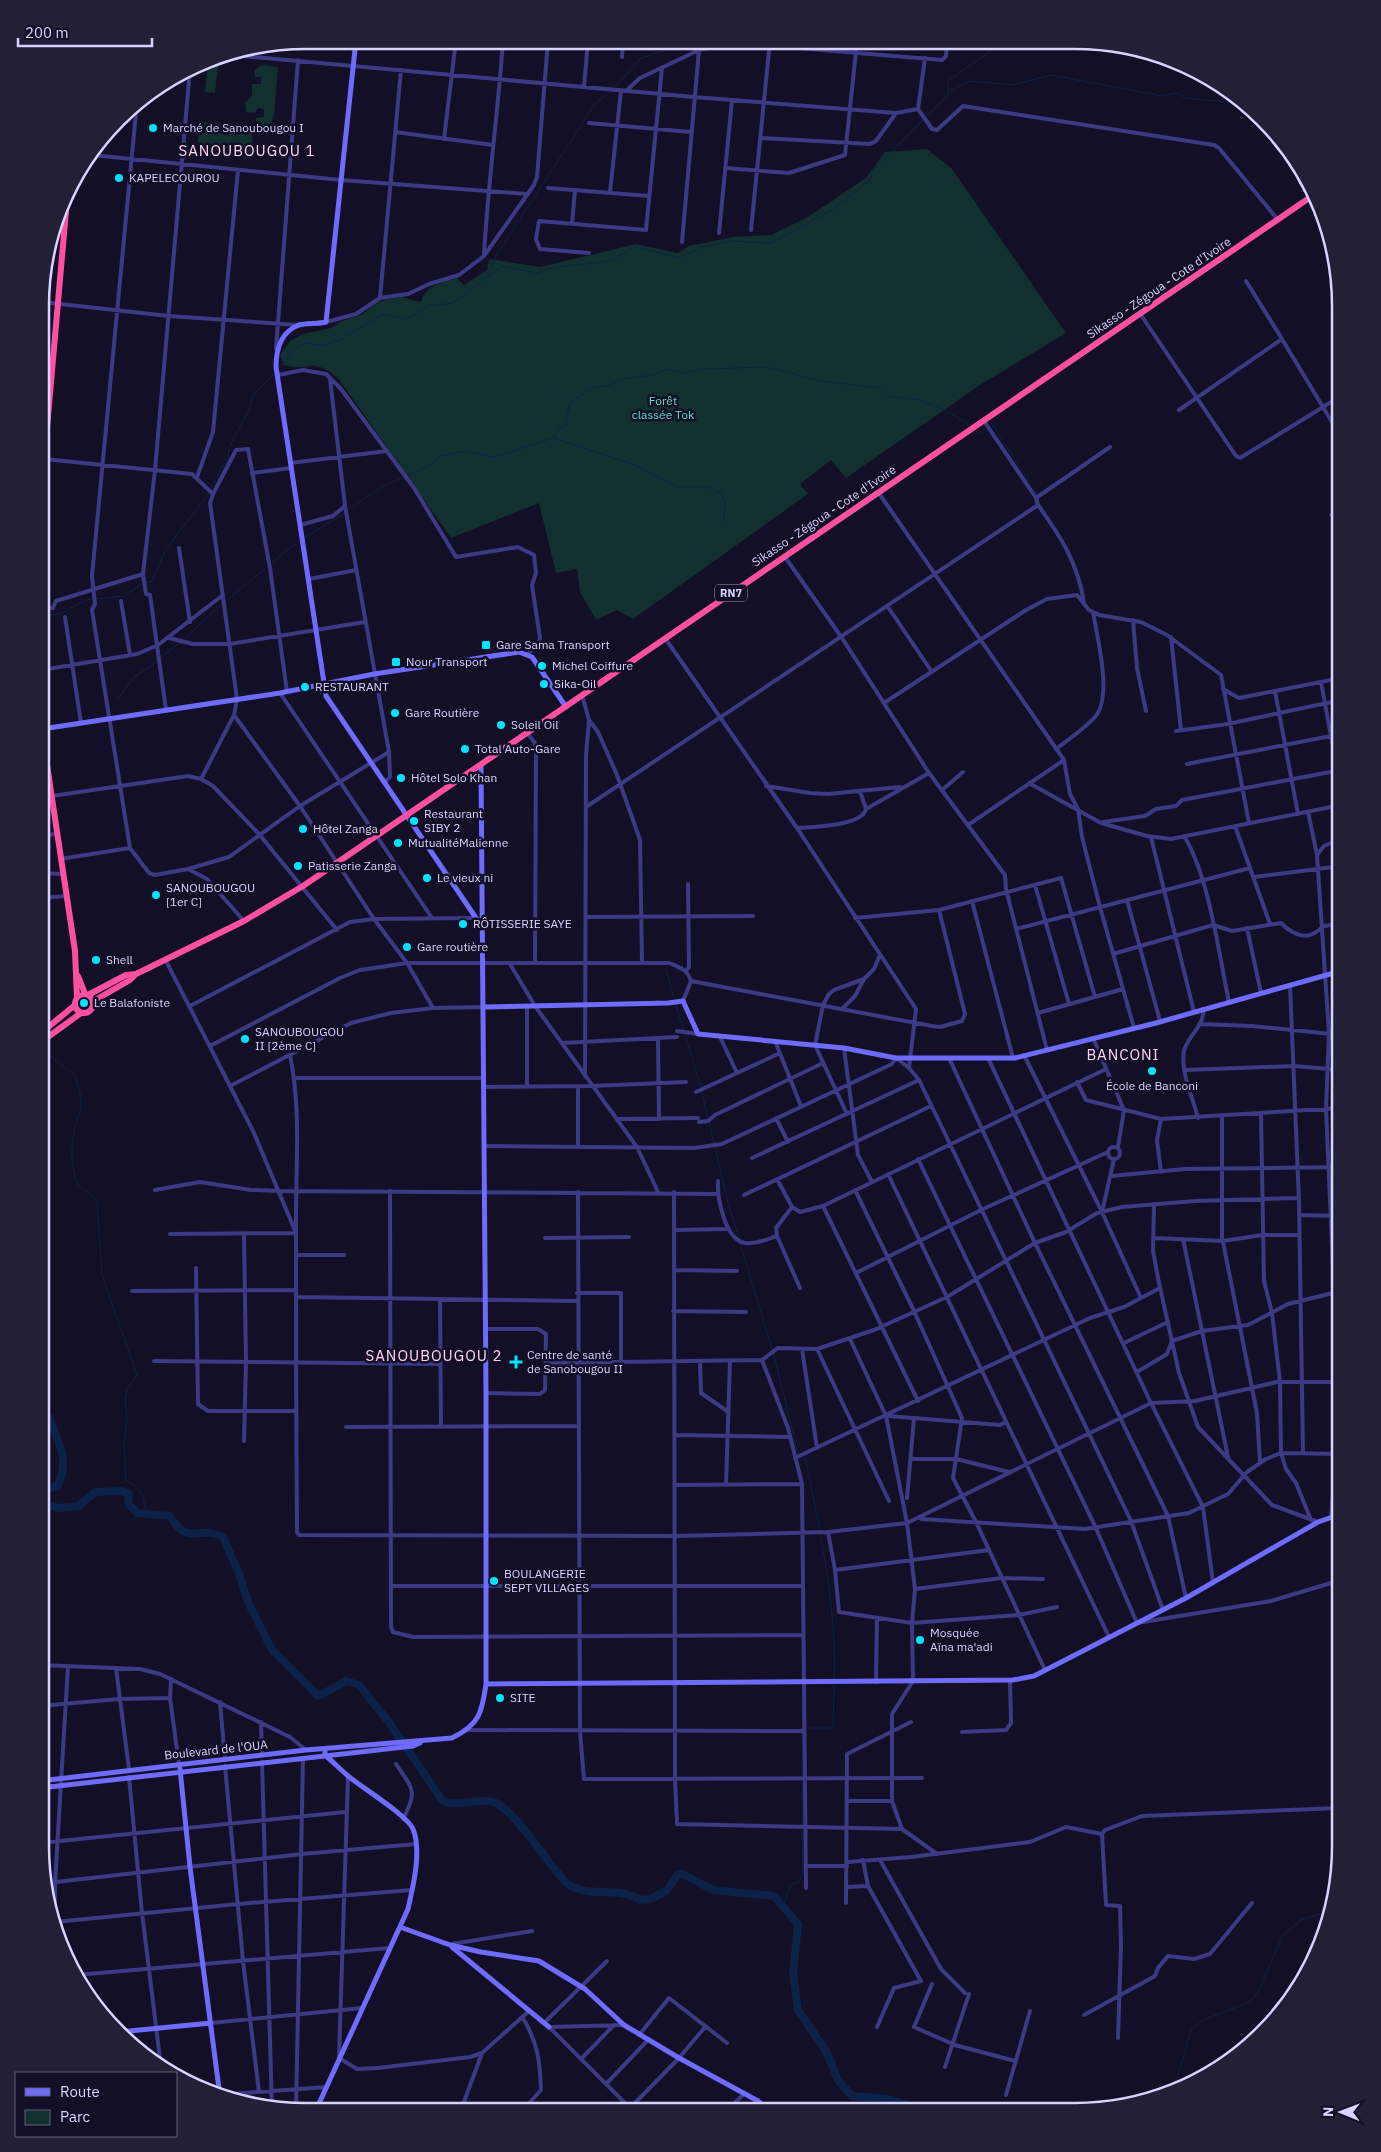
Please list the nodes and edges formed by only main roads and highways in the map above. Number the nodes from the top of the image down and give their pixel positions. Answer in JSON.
{"nodes":[{"id":1,"x":1309,"y":198,"type":"edge"},
{"id":2,"x":63,"y":220,"type":"edge"},
{"id":3,"x":49,"y":389,"type":"edge"},
{"id":4,"x":49,"y":785,"type":"edge"},
{"id":5,"x":77,"y":972,"type":"junction"},
{"id":6,"x":136,"y":974,"type":"junction"},
{"id":7,"x":86,"y":996,"type":"junction"},
{"id":8,"x":76,"y":1002,"type":"junction"},
{"id":9,"x":92,"y":1002,"type":"junction"},
{"id":10,"x":81,"y":1013,"type":"junction"},
{"id":11,"x":49,"y":1026,"type":"edge"},
{"id":12,"x":49,"y":1036,"type":"edge"}],
"edges":[{"from":1,"to":6,"type":"highway","name":"Sikasso - Zégoua - Cote d'Ivoire","number":"RN7"},
{"from":2,"to":3,"type":"highway"},
{"from":4,"to":5,"type":"highway"},
{"from":5,"to":7,"type":"highway"},
{"from":5,"to":8,"type":"highway"},
{"from":6,"to":7,"type":"highway","number":"RN7"},
{"from":6,"to":9,"type":"highway","number":"RN7"},
{"from":7,"to":8,"type":"highway","number":"RN7"},
{"from":7,"to":9,"type":"highway"},
{"from":8,"to":10,"type":"highway"},
{"from":8,"to":11,"type":"highway","number":"RN7"},
{"from":9,"to":10,"type":"highway","number":"RN7"},
{"from":10,"to":12,"type":"highway","number":"RN7"}]}
